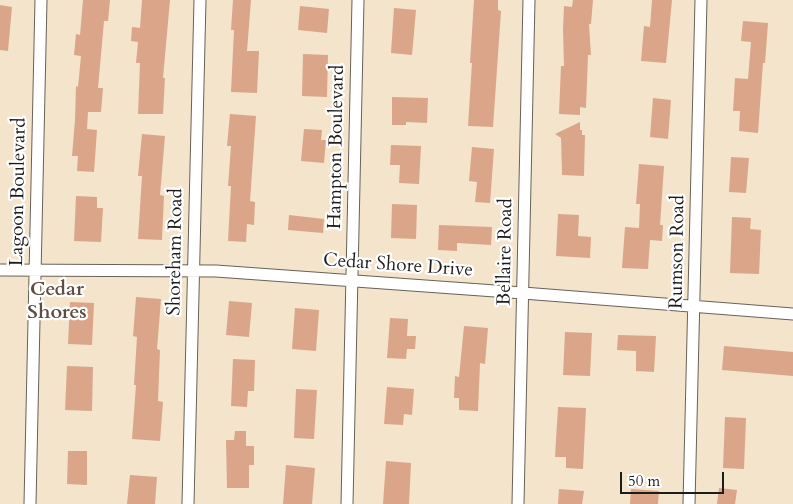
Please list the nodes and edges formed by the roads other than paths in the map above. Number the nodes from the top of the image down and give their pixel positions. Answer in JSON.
{"nodes":[{"id":1,"x":41,"y":0,"type":"edge"},
{"id":2,"x":200,"y":0,"type":"edge"},
{"id":3,"x":358,"y":0,"type":"edge"},
{"id":4,"x":529,"y":0,"type":"edge"},
{"id":5,"x":701,"y":0,"type":"edge"},
{"id":6,"x":0,"y":270,"type":"edge"},
{"id":7,"x":35,"y":270,"type":"junction"},
{"id":8,"x":194,"y":271,"type":"junction"},
{"id":9,"x":352,"y":281,"type":"junction"},
{"id":10,"x":522,"y":293,"type":"junction"},
{"id":11,"x":694,"y":306,"type":"junction"},
{"id":12,"x":793,"y":314,"type":"edge"},
{"id":13,"x":30,"y":504,"type":"edge"},
{"id":14,"x":188,"y":504,"type":"edge"},
{"id":15,"x":347,"y":504,"type":"edge"},
{"id":16,"x":518,"y":504,"type":"edge"},
{"id":17,"x":689,"y":504,"type":"edge"}],
"edges":[{"from":1,"to":7,"type":"street","name":"Lagoon Boulevard"},
{"from":2,"to":8,"type":"street","name":"Shoreham Road"},
{"from":3,"to":9,"type":"street","name":"Hampton Boulevard"},
{"from":4,"to":10,"type":"street","name":"Bellaire Road"},
{"from":5,"to":11,"type":"street","name":"Rumson Road"},
{"from":6,"to":7,"type":"street","name":"Cedar Shore Drive"},
{"from":7,"to":8,"type":"street","name":"Cedar Shore Drive"},
{"from":7,"to":13,"type":"street","name":"Lagoon Boulevard"},
{"from":8,"to":9,"type":"street","name":"Cedar Shore Drive"},
{"from":8,"to":14,"type":"street","name":"Shoreham Road"},
{"from":9,"to":10,"type":"street","name":"Cedar Shore Drive"},
{"from":9,"to":15,"type":"street","name":"Hampton Boulevard"},
{"from":10,"to":11,"type":"street","name":"Cedar Shore Drive"},
{"from":10,"to":16,"type":"street","name":"Bellaire Road"},
{"from":11,"to":12,"type":"street","name":"Cedar Shore Drive"},
{"from":11,"to":17,"type":"street","name":"Rumson Road"}]}
